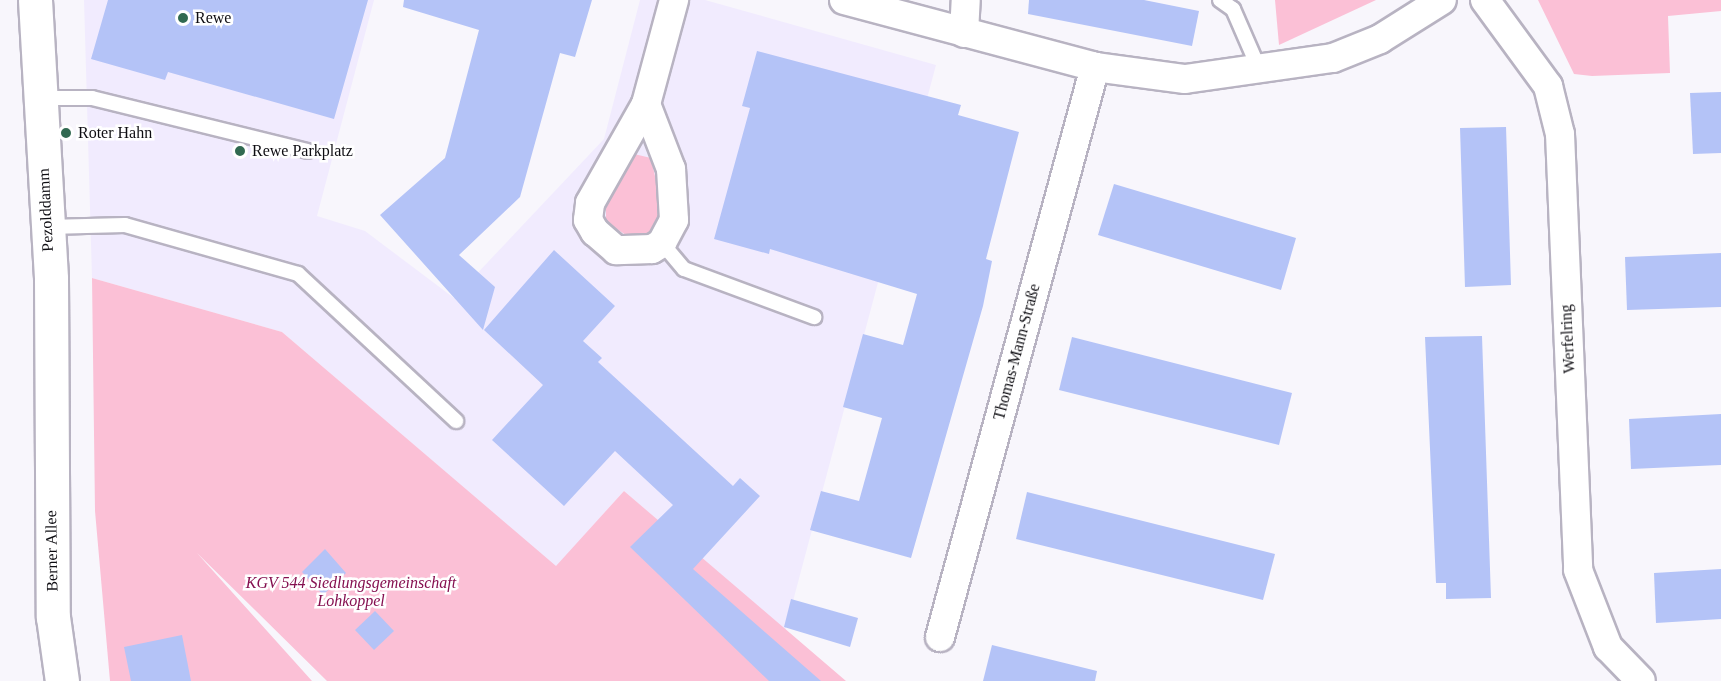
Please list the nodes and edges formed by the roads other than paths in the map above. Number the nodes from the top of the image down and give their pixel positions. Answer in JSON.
{"nodes":[{"id":1,"x":35,"y":0,"type":"edge"},
{"id":2,"x":674,"y":0,"type":"edge"},
{"id":3,"x":844,"y":0,"type":"edge"},
{"id":4,"x":966,"y":0,"type":"edge"},
{"id":5,"x":1220,"y":0,"type":"edge"},
{"id":6,"x":1442,"y":0,"type":"edge"},
{"id":7,"x":1485,"y":0,"type":"edge"},
{"id":8,"x":964,"y":33,"type":"junction"},
{"id":9,"x":1095,"y":67,"type":"junction"},
{"id":10,"x":1260,"y":71,"type":"junction"},
{"id":11,"x":41,"y":98,"type":"junction"},
{"id":12,"x":646,"y":104,"type":"junction"},
{"id":13,"x":308,"y":151,"type":"dead end"},
{"id":14,"x":46,"y":227,"type":"junction"},
{"id":15,"x":662,"y":243,"type":"junction"},
{"id":16,"x":814,"y":317,"type":"dead end"},
{"id":17,"x":51,"y":420,"type":"joint"},
{"id":18,"x":456,"y":421,"type":"dead end"},
{"id":19,"x":940,"y":637,"type":"dead end"},
{"id":20,"x":62,"y":681,"type":"edge"},
{"id":21,"x":1641,"y":681,"type":"edge"}],
"edges":[{"from":1,"to":11,"type":"street","name":"Pezolddamm"},
{"from":2,"to":12,"type":"street"},
{"from":3,"to":8,"type":"street"},
{"from":4,"to":8,"type":"street"},
{"from":5,"to":10,"type":"lane"},
{"from":6,"to":10,"type":"street"},
{"from":7,"to":21,"type":"street","name":"Werfelring"},
{"from":8,"to":9,"type":"street"},
{"from":9,"to":10,"type":"street"},
{"from":9,"to":19,"type":"street","name":"Thomas-Mann-Straße"},
{"from":11,"to":13,"type":"lane"},
{"from":11,"to":14,"type":"street","name":"Pezolddamm"},
{"from":12,"to":15,"type":"street"},
{"from":12,"to":15,"type":"street"},
{"from":14,"to":17,"type":"street","name":"Pezolddamm"},
{"from":14,"to":18,"type":"lane"},
{"from":15,"to":16,"type":"lane"},
{"from":17,"to":20,"type":"street","name":"Berner Allee"}]}
